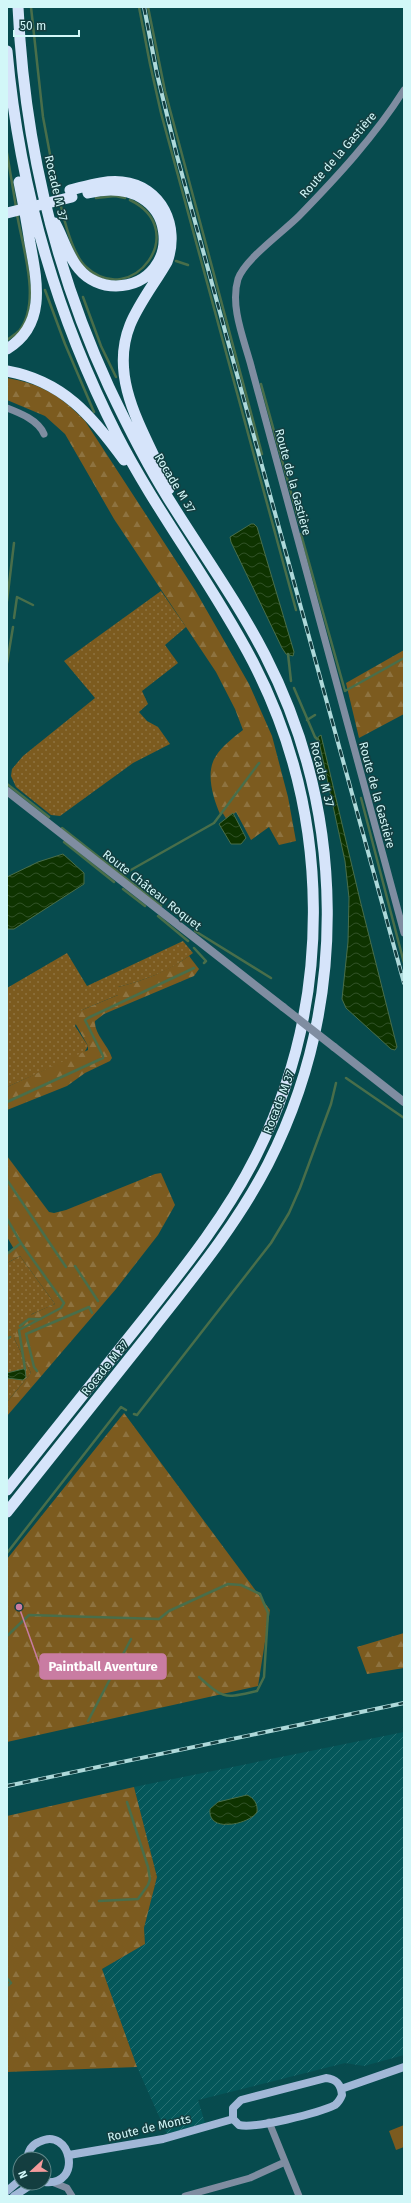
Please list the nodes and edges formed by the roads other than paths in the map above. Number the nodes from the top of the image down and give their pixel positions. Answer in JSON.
{"nodes":[{"id":1,"x":18,"y":7,"type":"edge"},
{"id":2,"x":7,"y":51,"type":"edge"},
{"id":3,"x":404,"y":90,"type":"edge"},
{"id":4,"x":21,"y":156,"type":"junction"},
{"id":5,"x":71,"y":193,"type":"junction"},
{"id":6,"x":46,"y":204,"type":"junction"},
{"id":7,"x":7,"y":205,"type":"edge"},
{"id":8,"x":7,"y":212,"type":"edge"},
{"id":9,"x":7,"y":349,"type":"edge"},
{"id":10,"x":7,"y":371,"type":"edge"},
{"id":11,"x":7,"y":408,"type":"edge"},
{"id":12,"x":44,"y":434,"type":"dead end"},
{"id":13,"x":153,"y":500,"type":"junction"},
{"id":14,"x":182,"y":520,"type":"junction"},
{"id":15,"x":7,"y":790,"type":"edge"},
{"id":16,"x":404,"y":933,"type":"edge"},
{"id":17,"x":404,"y":1102,"type":"edge"},
{"id":18,"x":7,"y":1490,"type":"edge"},
{"id":19,"x":7,"y":1512,"type":"edge"},
{"id":20,"x":404,"y":2067,"type":"edge"},
{"id":21,"x":341,"y":2089,"type":"junction"},
{"id":22,"x":233,"y":2119,"type":"junction"},
{"id":23,"x":269,"y":2122,"type":"junction"},
{"id":24,"x":30,"y":2151,"type":"edge"},
{"id":25,"x":69,"y":2155,"type":"junction"},
{"id":26,"x":285,"y":2162,"type":"junction"},
{"id":27,"x":67,"y":2171,"type":"junction"},
{"id":28,"x":52,"y":2181,"type":"edge"},
{"id":29,"x":52,"y":2183,"type":"edge"},
{"id":30,"x":67,"y":2188,"type":"junction"},
{"id":31,"x":72,"y":2196,"type":"edge"},
{"id":32,"x":185,"y":2196,"type":"edge"},
{"id":33,"x":299,"y":2196,"type":"edge"}],
"edges":[{"from":1,"to":6,"type":"highway","name":"Rocade M 37"},
{"from":2,"to":4,"type":"highway","name":"Rocade M 37"},
{"from":3,"to":16,"type":"street","name":"Route de la Gastière"},
{"from":4,"to":9,"type":"highway"},
{"from":4,"to":13,"type":"highway","name":"Rocade M 37"},
{"from":5,"to":6,"type":"highway"},
{"from":5,"to":7,"type":"highway"},
{"from":5,"to":8,"type":"highway","bridge":true},
{"from":5,"to":14,"type":"highway"},
{"from":6,"to":14,"type":"highway","name":"Rocade M 37"},
{"from":10,"to":13,"type":"highway"},
{"from":11,"to":12,"type":"street"},
{"from":13,"to":18,"type":"highway","name":"Rocade M 37"},
{"from":14,"to":19,"type":"highway","name":"Rocade M 37"},
{"from":15,"to":17,"type":"street","name":"Route Château Roquet","bridge":true},
{"from":20,"to":21,"type":"main road"},
{"from":21,"to":22,"type":"main road"},
{"from":21,"to":23,"type":"main road"},
{"from":22,"to":23,"type":"main road"},
{"from":22,"to":25,"type":"main road","name":"Route de Monts"},
{"from":23,"to":26,"type":"street"},
{"from":24,"to":25,"type":"main road"},
{"from":25,"to":27,"type":"main road"},
{"from":26,"to":32,"type":"street"},
{"from":26,"to":33,"type":"street"},
{"from":27,"to":28,"type":"main road"},
{"from":27,"to":30,"type":"street"},
{"from":29,"to":30,"type":"street"},
{"from":30,"to":31,"type":"street"}]}
